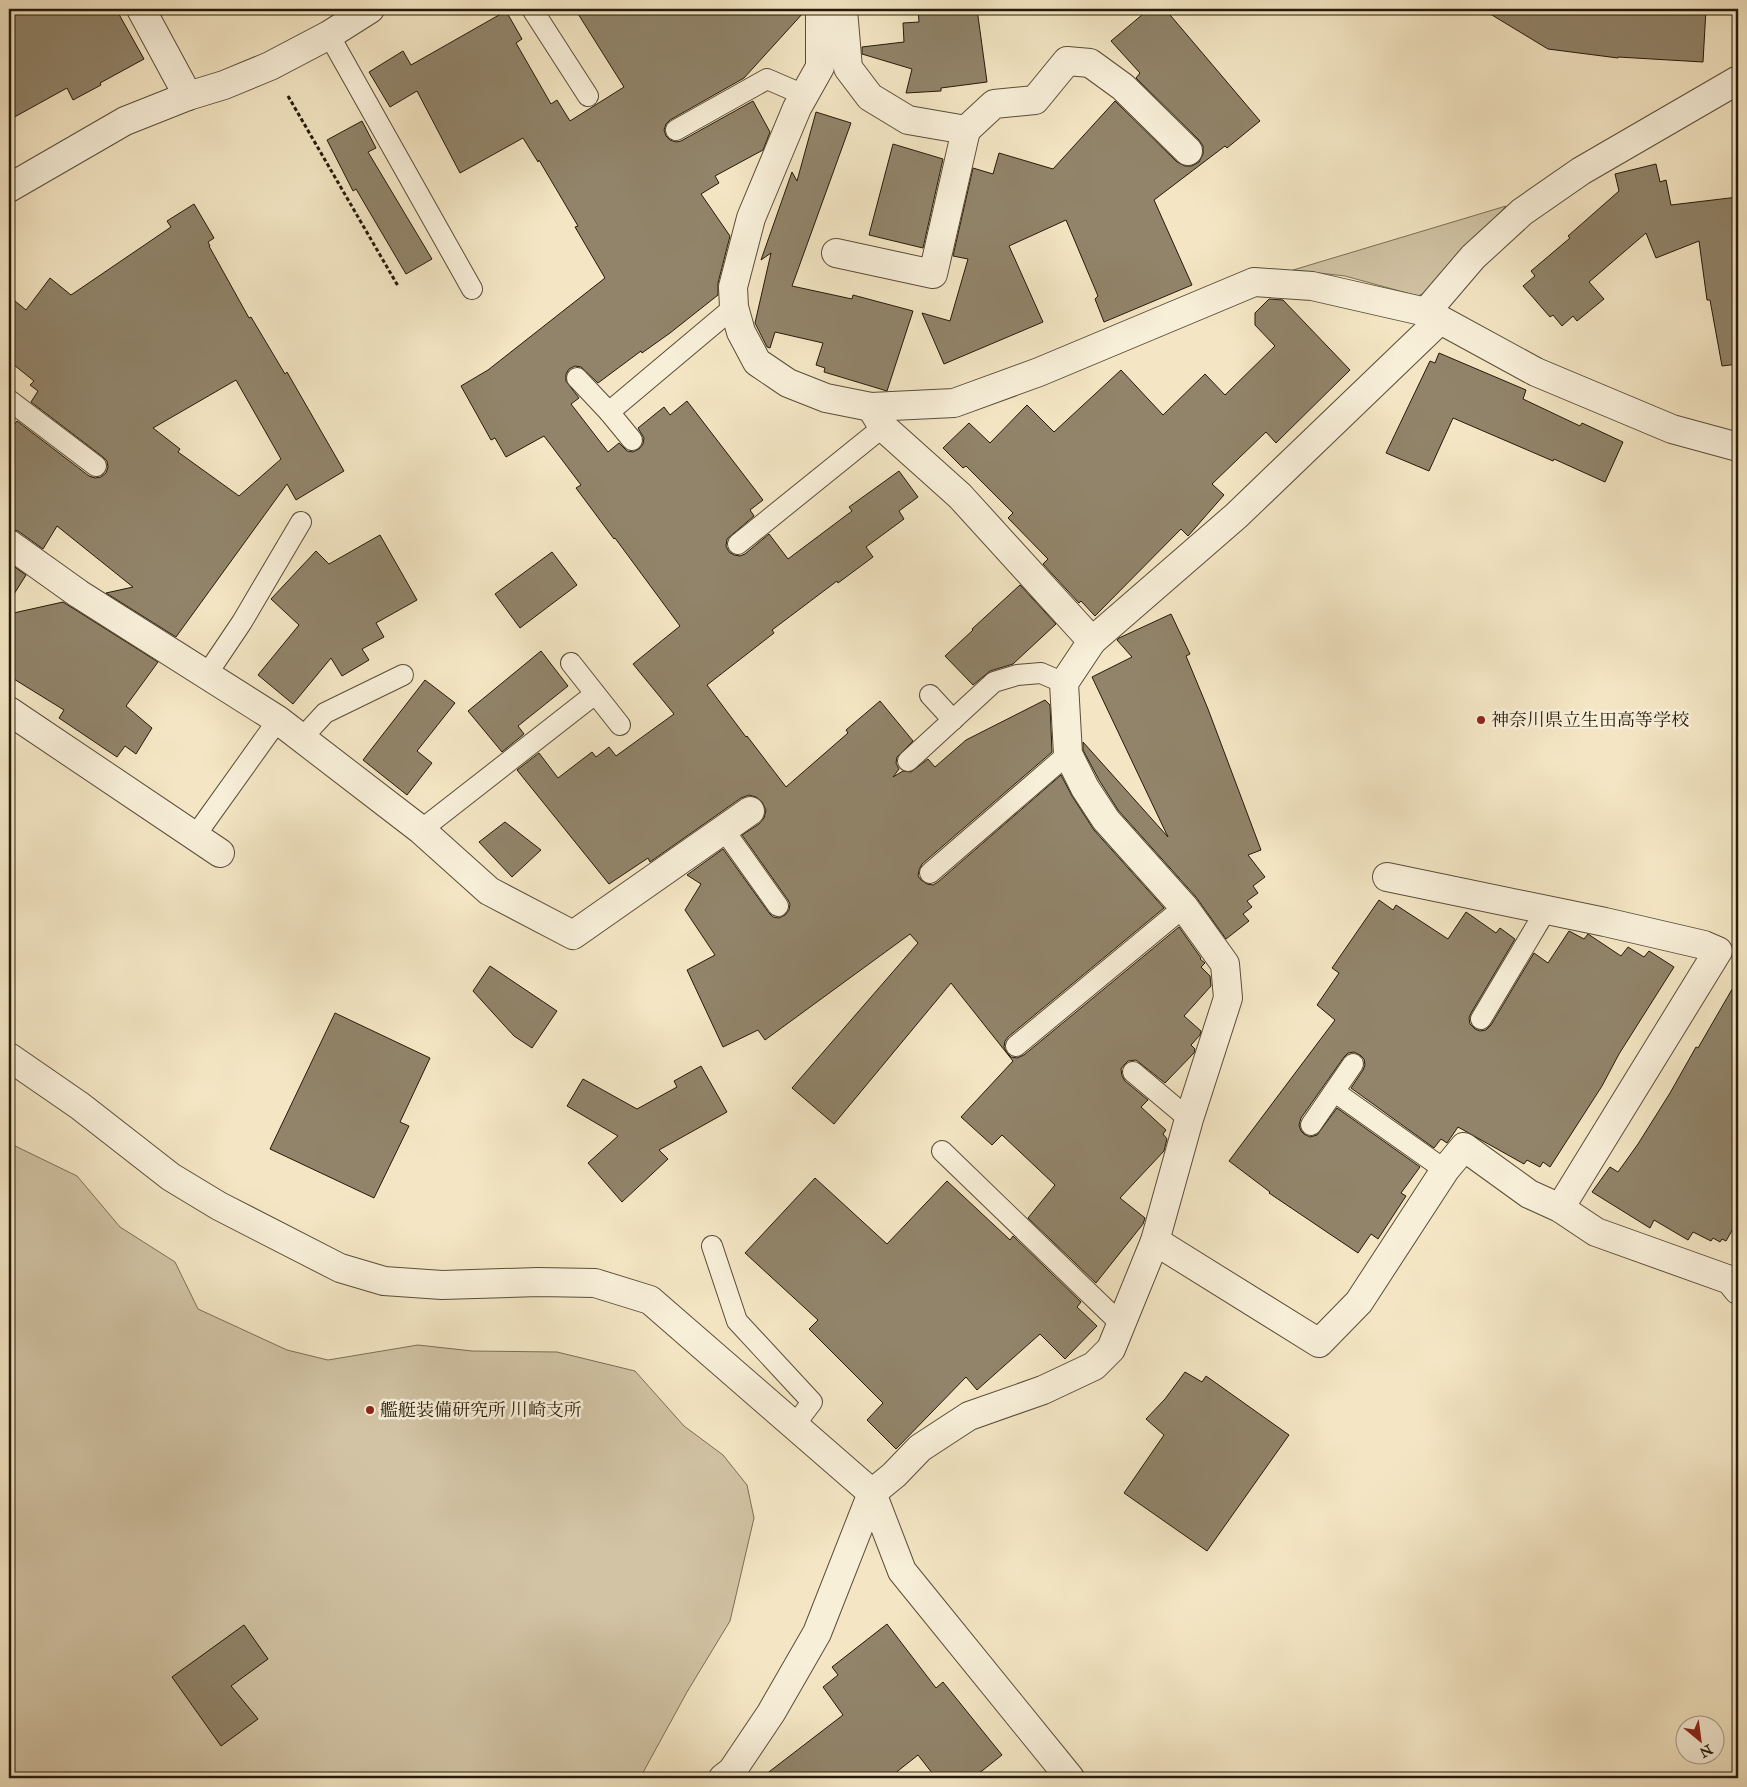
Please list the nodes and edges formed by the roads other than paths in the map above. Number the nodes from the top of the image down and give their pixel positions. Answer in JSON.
{"nodes":[{"id":1,"x":141,"y":9,"type":"edge"},
{"id":2,"x":370,"y":9,"type":"edge"},
{"id":3,"x":532,"y":9,"type":"edge"},
{"id":4,"x":820,"y":9,"type":"edge"},
{"id":5,"x":840,"y":9,"type":"edge"},
{"id":6,"x":329,"y":35,"type":"junction"},
{"id":7,"x":1738,"y":80,"type":"edge"},
{"id":8,"x":804,"y":95,"type":"junction"},
{"id":9,"x":188,"y":96,"type":"junction"},
{"id":10,"x":588,"y":96,"type":"dead end"},
{"id":11,"x":676,"y":130,"type":"dead end"},
{"id":12,"x":966,"y":130,"type":"junction"},
{"id":13,"x":1188,"y":151,"type":"dead end"},
{"id":14,"x":9,"y":188,"type":"edge"},
{"id":15,"x":836,"y":253,"type":"dead end"},
{"id":16,"x":472,"y":289,"type":"dead end"},
{"id":17,"x":734,"y":307,"type":"junction"},
{"id":18,"x":1433,"y":316,"type":"junction"},
{"id":19,"x":577,"y":378,"type":"dead end"},
{"id":20,"x":9,"y":400,"type":"edge"},
{"id":21,"x":609,"y":412,"type":"junction"},
{"id":22,"x":877,"y":417,"type":"junction"},
{"id":23,"x":632,"y":440,"type":"dead end"},
{"id":24,"x":1738,"y":447,"type":"edge"},
{"id":25,"x":96,"y":466,"type":"dead end"},
{"id":26,"x":301,"y":522,"type":"dead end"},
{"id":27,"x":9,"y":544,"type":"edge"},
{"id":28,"x":738,"y":544,"type":"dead end"},
{"id":29,"x":1092,"y":641,"type":"junction"},
{"id":30,"x":571,"y":663,"type":"dead end"},
{"id":31,"x":207,"y":674,"type":"junction"},
{"id":32,"x":403,"y":675,"type":"dead end"},
{"id":33,"x":1064,"y":683,"type":"junction"},
{"id":34,"x":595,"y":694,"type":"junction"},
{"id":35,"x":930,"y":695,"type":"dead end"},
{"id":36,"x":9,"y":711,"type":"edge"},
{"id":37,"x":278,"y":720,"type":"junction"},
{"id":38,"x":953,"y":720,"type":"junction"},
{"id":39,"x":620,"y":725,"type":"dead end"},
{"id":40,"x":302,"y":738,"type":"junction"},
{"id":41,"x":1068,"y":754,"type":"junction"},
{"id":42,"x":908,"y":761,"type":"dead end"},
{"id":43,"x":750,"y":811,"type":"dead end"},
{"id":44,"x":421,"y":830,"type":"junction"},
{"id":45,"x":724,"y":830,"type":"junction"},
{"id":46,"x":195,"y":836,"type":"junction"},
{"id":47,"x":220,"y":853,"type":"dead end"},
{"id":48,"x":930,"y":873,"type":"dead end"},
{"id":49,"x":1387,"y":877,"type":"dead end"},
{"id":50,"x":778,"y":906,"type":"dead end"},
{"id":51,"x":1184,"y":907,"type":"junction"},
{"id":52,"x":1546,"y":910,"type":"junction"},
{"id":53,"x":1481,"y":1019,"type":"dead end"},
{"id":54,"x":1016,"y":1046,"type":"dead end"},
{"id":55,"x":9,"y":1057,"type":"edge"},
{"id":56,"x":1352,"y":1064,"type":"dead end"},
{"id":57,"x":1133,"y":1072,"type":"dead end"},
{"id":58,"x":1335,"y":1092,"type":"junction"},
{"id":59,"x":1188,"y":1119,"type":"junction"},
{"id":60,"x":1310,"y":1125,"type":"dead end"},
{"id":61,"x":942,"y":1151,"type":"dead end"},
{"id":62,"x":1445,"y":1170,"type":"junction"},
{"id":63,"x":1560,"y":1208,"type":"junction"},
{"id":64,"x":1154,"y":1241,"type":"junction"},
{"id":65,"x":712,"y":1246,"type":"dead end"},
{"id":66,"x":1735,"y":1279,"type":"edge"},
{"id":67,"x":1120,"y":1323,"type":"junction"},
{"id":68,"x":794,"y":1426,"type":"junction"},
{"id":69,"x":872,"y":1494,"type":"junction"},
{"id":70,"x":723,"y":1778,"type":"edge"},
{"id":71,"x":1070,"y":1778,"type":"edge"}],
"edges":[{"from":1,"to":9,"type":"street"},
{"from":2,"to":6,"type":"street"},
{"from":3,"to":10,"type":"lane"},
{"from":4,"to":8,"type":"street"},
{"from":5,"to":12,"type":"street"},
{"from":6,"to":9,"type":"street"},
{"from":6,"to":16,"type":"lane"},
{"from":7,"to":18,"type":"street"},
{"from":8,"to":11,"type":"lane"},
{"from":8,"to":17,"type":"street"},
{"from":9,"to":14,"type":"street"},
{"from":12,"to":13,"type":"street"},
{"from":12,"to":15,"type":"street"},
{"from":17,"to":21,"type":"lane"},
{"from":17,"to":22,"type":"street"},
{"from":18,"to":22,"type":"street"},
{"from":18,"to":24,"type":"street"},
{"from":18,"to":29,"type":"street"},
{"from":19,"to":21,"type":"lane"},
{"from":20,"to":25,"type":"lane"},
{"from":21,"to":23,"type":"lane"},
{"from":22,"to":28,"type":"lane"},
{"from":22,"to":29,"type":"street"},
{"from":26,"to":31,"type":"lane"},
{"from":27,"to":31,"type":"street"},
{"from":29,"to":33,"type":"street"},
{"from":30,"to":34,"type":"lane"},
{"from":31,"to":37,"type":"street"},
{"from":32,"to":40,"type":"lane"},
{"from":33,"to":38,"type":"lane"},
{"from":33,"to":41,"type":"street"},
{"from":34,"to":39,"type":"lane"},
{"from":34,"to":44,"type":"lane"},
{"from":35,"to":38,"type":"lane"},
{"from":36,"to":46,"type":"street"},
{"from":37,"to":40,"type":"street"},
{"from":37,"to":46,"type":"lane"},
{"from":38,"to":42,"type":"lane"},
{"from":40,"to":44,"type":"street"},
{"from":41,"to":48,"type":"lane"},
{"from":41,"to":51,"type":"street"},
{"from":43,"to":45,"type":"street"},
{"from":44,"to":45,"type":"street"},
{"from":45,"to":50,"type":"lane"},
{"from":46,"to":47,"type":"street"},
{"from":49,"to":52,"type":"street"},
{"from":51,"to":54,"type":"lane"},
{"from":51,"to":59,"type":"street"},
{"from":52,"to":53,"type":"lane"},
{"from":52,"to":63,"type":"street"},
{"from":55,"to":68,"type":"street"},
{"from":56,"to":58,"type":"lane"},
{"from":57,"to":59,"type":"lane"},
{"from":58,"to":60,"type":"lane"},
{"from":58,"to":62,"type":"lane"},
{"from":59,"to":64,"type":"street"},
{"from":61,"to":67,"type":"lane"},
{"from":62,"to":63,"type":"street"},
{"from":62,"to":64,"type":"street"},
{"from":63,"to":66,"type":"street"},
{"from":64,"to":67,"type":"street"},
{"from":65,"to":68,"type":"lane"},
{"from":67,"to":69,"type":"street"},
{"from":68,"to":69,"type":"street"},
{"from":69,"to":70,"type":"street"},
{"from":69,"to":71,"type":"street"}]}
